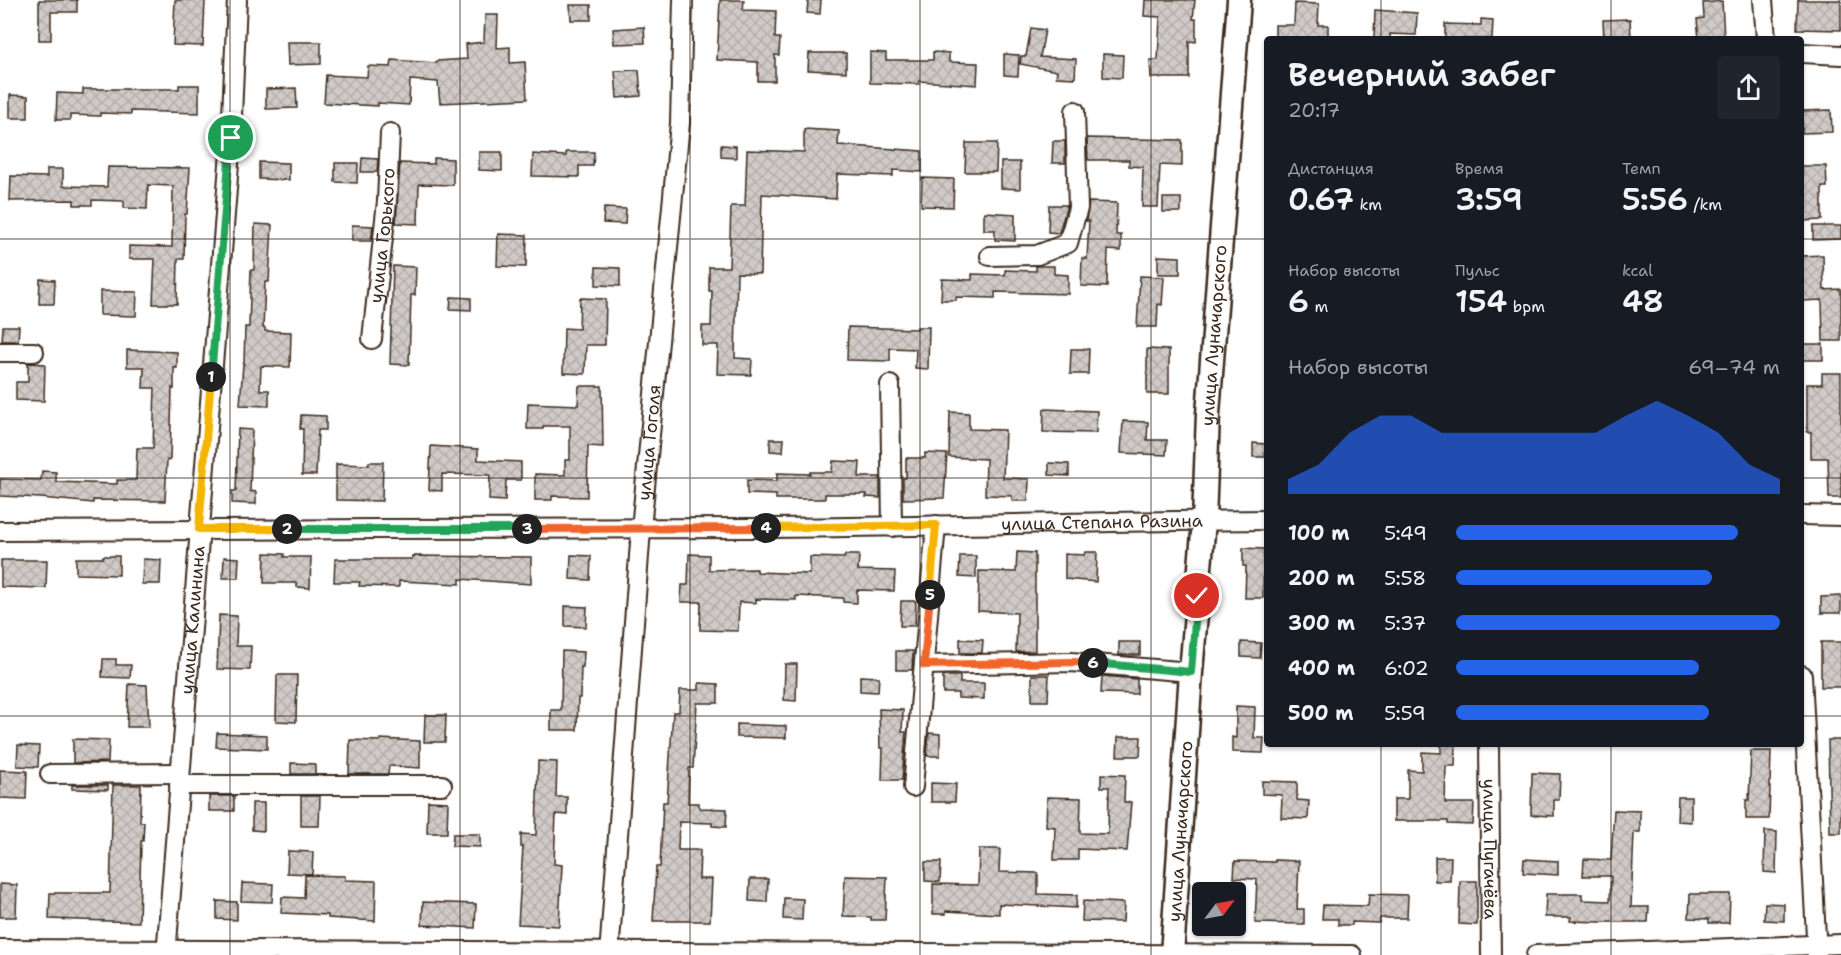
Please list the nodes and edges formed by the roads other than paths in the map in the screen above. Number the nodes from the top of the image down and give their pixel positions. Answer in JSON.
{"nodes":[{"id":1,"x":237,"y":0,"type":"edge"},
{"id":2,"x":683,"y":0,"type":"edge"},
{"id":3,"x":1239,"y":0,"type":"edge"},
{"id":4,"x":1763,"y":0,"type":"edge"},
{"id":5,"x":1766,"y":36,"type":"edge"},
{"id":6,"x":1804,"y":53,"type":"edge"},
{"id":7,"x":1841,"y":55,"type":"edge"},
{"id":8,"x":1076,"y":111,"type":"dead end"},
{"id":9,"x":390,"y":133,"type":"dead end"},
{"id":10,"x":990,"y":256,"type":"dead end"},
{"id":11,"x":372,"y":339,"type":"dead end"},
{"id":12,"x":0,"y":352,"type":"edge"},
{"id":13,"x":34,"y":352,"type":"dead end"},
{"id":14,"x":891,"y":385,"type":"dead end"},
{"id":15,"x":1804,"y":515,"type":"edge"},
{"id":16,"x":1841,"y":516,"type":"edge"},
{"id":17,"x":1204,"y":520,"type":"junction"},
{"id":18,"x":1264,"y":520,"type":"edge"},
{"id":19,"x":936,"y":525,"type":"junction"},
{"id":20,"x":892,"y":527,"type":"junction"},
{"id":21,"x":199,"y":529,"type":"junction"},
{"id":22,"x":641,"y":529,"type":"junction"},
{"id":23,"x":0,"y":531,"type":"edge"},
{"id":24,"x":924,"y":665,"type":"junction"},
{"id":25,"x":1191,"y":672,"type":"junction"},
{"id":26,"x":1804,"y":712,"type":"edge"},
{"id":27,"x":1489,"y":747,"type":"edge"},
{"id":28,"x":50,"y":774,"type":"dead end"},
{"id":29,"x":180,"y":779,"type":"junction"},
{"id":30,"x":442,"y":785,"type":"dead end"},
{"id":31,"x":913,"y":787,"type":"dead end"},
{"id":32,"x":1841,"y":944,"type":"edge"},
{"id":33,"x":0,"y":949,"type":"edge"},
{"id":34,"x":1817,"y":950,"type":"edge"},
{"id":35,"x":166,"y":953,"type":"edge"},
{"id":36,"x":609,"y":953,"type":"edge"},
{"id":37,"x":1172,"y":954,"type":"edge"},
{"id":38,"x":1352,"y":955,"type":"edge"},
{"id":39,"x":1491,"y":955,"type":"edge"},
{"id":40,"x":1536,"y":955,"type":"edge"}],
"edges":[{"from":1,"to":21,"type":"street","name":"улица Калинина"},
{"from":2,"to":22,"type":"street","name":"улица Гоголя"},
{"from":3,"to":17,"type":"main road","name":"улица Луначарского"},
{"from":4,"to":5,"type":"street"},
{"from":6,"to":7,"type":"street"},
{"from":8,"to":10,"type":"street"},
{"from":9,"to":11,"type":"street","name":"улица Горького"},
{"from":12,"to":13,"type":"street"},
{"from":14,"to":20,"type":"street"},
{"from":15,"to":16,"type":"street"},
{"from":17,"to":18,"type":"street","name":"улица Степана Разина"},
{"from":17,"to":19,"type":"street","name":"улица Степана Разина"},
{"from":17,"to":25,"type":"main road","name":"улица Луначарского"},
{"from":19,"to":20,"type":"street","name":"улица Степана Разина"},
{"from":19,"to":24,"type":"street"},
{"from":20,"to":22,"type":"street","name":"улица Степана Разина"},
{"from":21,"to":22,"type":"street","name":"улица Степана Разина"},
{"from":21,"to":23,"type":"street","name":"улица Степана Разина"},
{"from":21,"to":29,"type":"street","name":"улица Калинина"},
{"from":22,"to":36,"type":"street","name":"улица Гоголя"},
{"from":24,"to":25,"type":"street"},
{"from":24,"to":31,"type":"street"},
{"from":25,"to":37,"type":"main road","name":"улица Луначарского"},
{"from":26,"to":34,"type":"street"},
{"from":27,"to":39,"type":"street","name":"улица Пугачёва"},
{"from":28,"to":29,"type":"street"},
{"from":29,"to":30,"type":"street"},
{"from":29,"to":35,"type":"street","name":"улица Калинина"},
{"from":32,"to":34,"type":"street"},
{"from":33,"to":35,"type":"street"},
{"from":34,"to":40,"type":"street"},
{"from":35,"to":36,"type":"street"},
{"from":36,"to":37,"type":"street"},
{"from":37,"to":38,"type":"street"}]}
